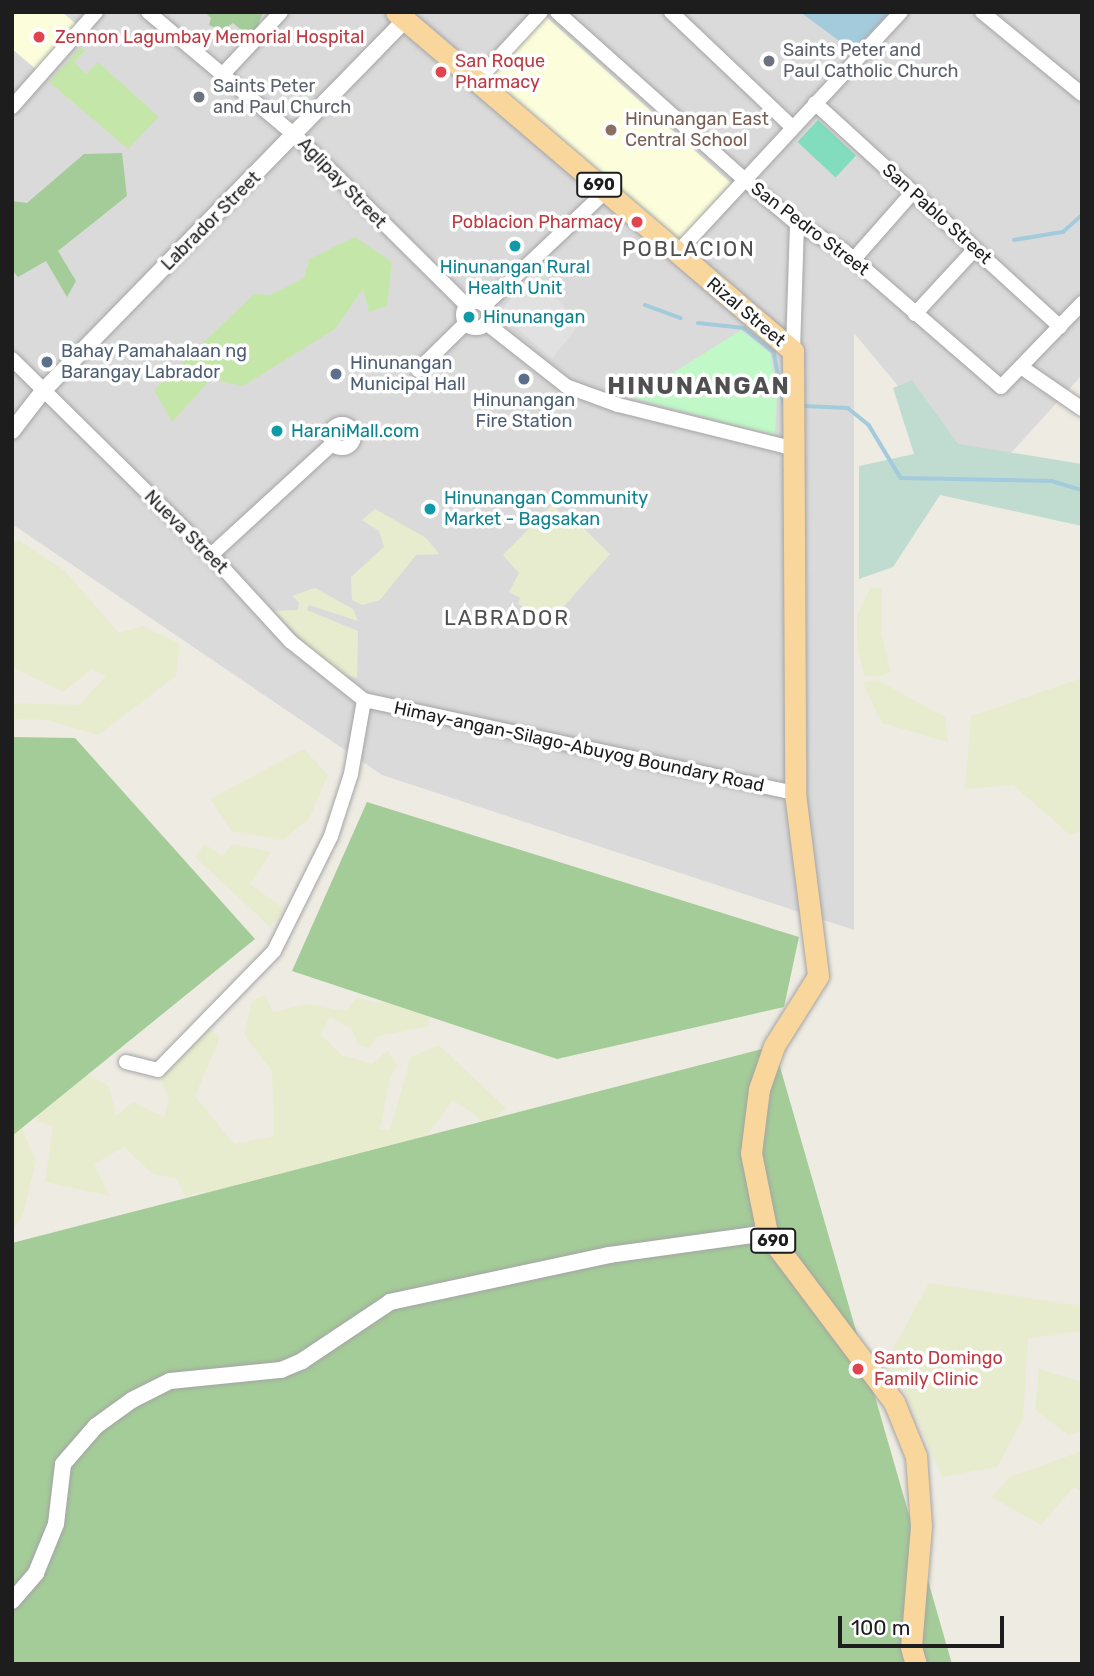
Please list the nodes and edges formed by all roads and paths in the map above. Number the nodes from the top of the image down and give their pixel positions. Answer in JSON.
{"nodes":[{"id":1,"x":96,"y":12,"type":"edge"},
{"id":2,"x":148,"y":12,"type":"edge"},
{"id":3,"x":281,"y":12,"type":"edge"},
{"id":4,"x":541,"y":12,"type":"edge"},
{"id":5,"x":557,"y":12,"type":"edge"},
{"id":6,"x":671,"y":12,"type":"edge"},
{"id":7,"x":901,"y":12,"type":"edge"},
{"id":8,"x":982,"y":12,"type":"edge"},
{"id":9,"x":404,"y":15,"type":"edge"},
{"id":10,"x":224,"y":73,"type":"junction"},
{"id":11,"x":477,"y":80,"type":"junction"},
{"id":12,"x":1082,"y":94,"type":"edge"},
{"id":13,"x":814,"y":103,"type":"junction"},
{"id":14,"x":12,"y":107,"type":"edge"},
{"id":15,"x":792,"y":127,"type":"junction"},
{"id":16,"x":296,"y":136,"type":"junction"},
{"id":17,"x":744,"y":179,"type":"junction"},
{"id":18,"x":606,"y":191,"type":"junction"},
{"id":19,"x":913,"y":192,"type":"junction"},
{"id":20,"x":797,"y":224,"type":"junction"},
{"id":21,"x":975,"y":248,"type":"junction"},
{"id":22,"x":677,"y":253,"type":"junction"},
{"id":23,"x":854,"y":259,"type":"junction"},
{"id":24,"x":1082,"y":303,"type":"edge"},
{"id":25,"x":466,"y":305,"type":"junction"},
{"id":26,"x":485,"y":305,"type":"junction"},
{"id":27,"x":915,"y":314,"type":"junction"},
{"id":28,"x":486,"y":323,"type":"junction"},
{"id":29,"x":465,"y":324,"type":"junction"},
{"id":30,"x":1060,"y":327,"type":"junction"},
{"id":31,"x":793,"y":351,"type":"junction"},
{"id":32,"x":12,"y":359,"type":"edge"},
{"id":33,"x":1021,"y":367,"type":"junction"},
{"id":34,"x":418,"y":370,"type":"dead end"},
{"id":35,"x":43,"y":391,"type":"junction"},
{"id":36,"x":1082,"y":409,"type":"edge"},
{"id":37,"x":12,"y":431,"type":"edge"},
{"id":38,"x":331,"y":445,"type":"dead end"},
{"id":39,"x":792,"y":448,"type":"junction"},
{"id":40,"x":211,"y":555,"type":"junction"},
{"id":41,"x":364,"y":700,"type":"junction"},
{"id":42,"x":795,"y":793,"type":"junction"},
{"id":43,"x":126,"y":1062,"type":"dead end"},
{"id":44,"x":767,"y":1233,"type":"junction"},
{"id":45,"x":12,"y":1601,"type":"edge"},
{"id":46,"x":916,"y":1664,"type":"edge"}],
"edges":[{"from":1,"to":14,"type":"street"},
{"from":2,"to":10,"type":"street","name":"Aglipay Street"},
{"from":3,"to":10,"type":"street"},
{"from":4,"to":11,"type":"street"},
{"from":5,"to":17,"type":"street","name":"San Pedro Street"},
{"from":6,"to":15,"type":"street"},
{"from":7,"to":13,"type":"street"},
{"from":8,"to":12,"type":"street"},
{"from":9,"to":11,"type":"main road","name":"Rizal Street","number":"690"},
{"from":9,"to":16,"type":"street","name":"Labrador Street"},
{"from":10,"to":16,"type":"street","name":"Aglipay Street"},
{"from":11,"to":18,"type":"main road","name":"Rizal Street","number":"690"},
{"from":13,"to":15,"type":"street"},
{"from":13,"to":19,"type":"street","name":"San Pablo Street"},
{"from":15,"to":17,"type":"street"},
{"from":16,"to":25,"type":"street","name":"Aglipay Street"},
{"from":16,"to":35,"type":"street","name":"Labrador Street"},
{"from":17,"to":20,"type":"street","name":"San Pedro Street"},
{"from":17,"to":22,"type":"street"},
{"from":18,"to":22,"type":"main road","name":"Rizal Street","number":"690"},
{"from":18,"to":26,"type":"street"},
{"from":19,"to":21,"type":"street","name":"San Pablo Street"},
{"from":19,"to":23,"type":"street"},
{"from":20,"to":23,"type":"street","name":"San Pedro Street"},
{"from":20,"to":31,"type":"street"},
{"from":21,"to":27,"type":"street"},
{"from":21,"to":30,"type":"street","name":"San Pablo Street"},
{"from":22,"to":31,"type":"main road","name":"Rizal Street","number":"690"},
{"from":23,"to":27,"type":"street","name":"San Pedro Street"},
{"from":24,"to":30,"type":"street"},
{"from":25,"to":26,"type":"street"},
{"from":25,"to":29,"type":"street"},
{"from":26,"to":28,"type":"street"},
{"from":27,"to":33,"type":"street","name":"San Pedro Street"},
{"from":28,"to":29,"type":"street"},
{"from":28,"to":39,"type":"street"},
{"from":29,"to":34,"type":"street"},
{"from":30,"to":33,"type":"street"},
{"from":31,"to":39,"type":"main road","name":"Rizal Street","number":"690"},
{"from":32,"to":35,"type":"street","name":"Nueva Street"},
{"from":33,"to":36,"type":"street"},
{"from":35,"to":37,"type":"street","name":"Labrador Street"},
{"from":35,"to":40,"type":"street","name":"Nueva Street"},
{"from":38,"to":40,"type":"street"},
{"from":39,"to":42,"type":"main road","name":"Rizal Street","number":"690"},
{"from":40,"to":41,"type":"street","name":"Nueva Street"},
{"from":41,"to":42,"type":"street","name":"Himay-angan-Silago-Abuyog Boundary Road"},
{"from":41,"to":43,"type":"street"},
{"from":42,"to":44,"type":"main road","number":"690"},
{"from":44,"to":45,"type":"street"},
{"from":44,"to":46,"type":"main road","number":"690"}]}
